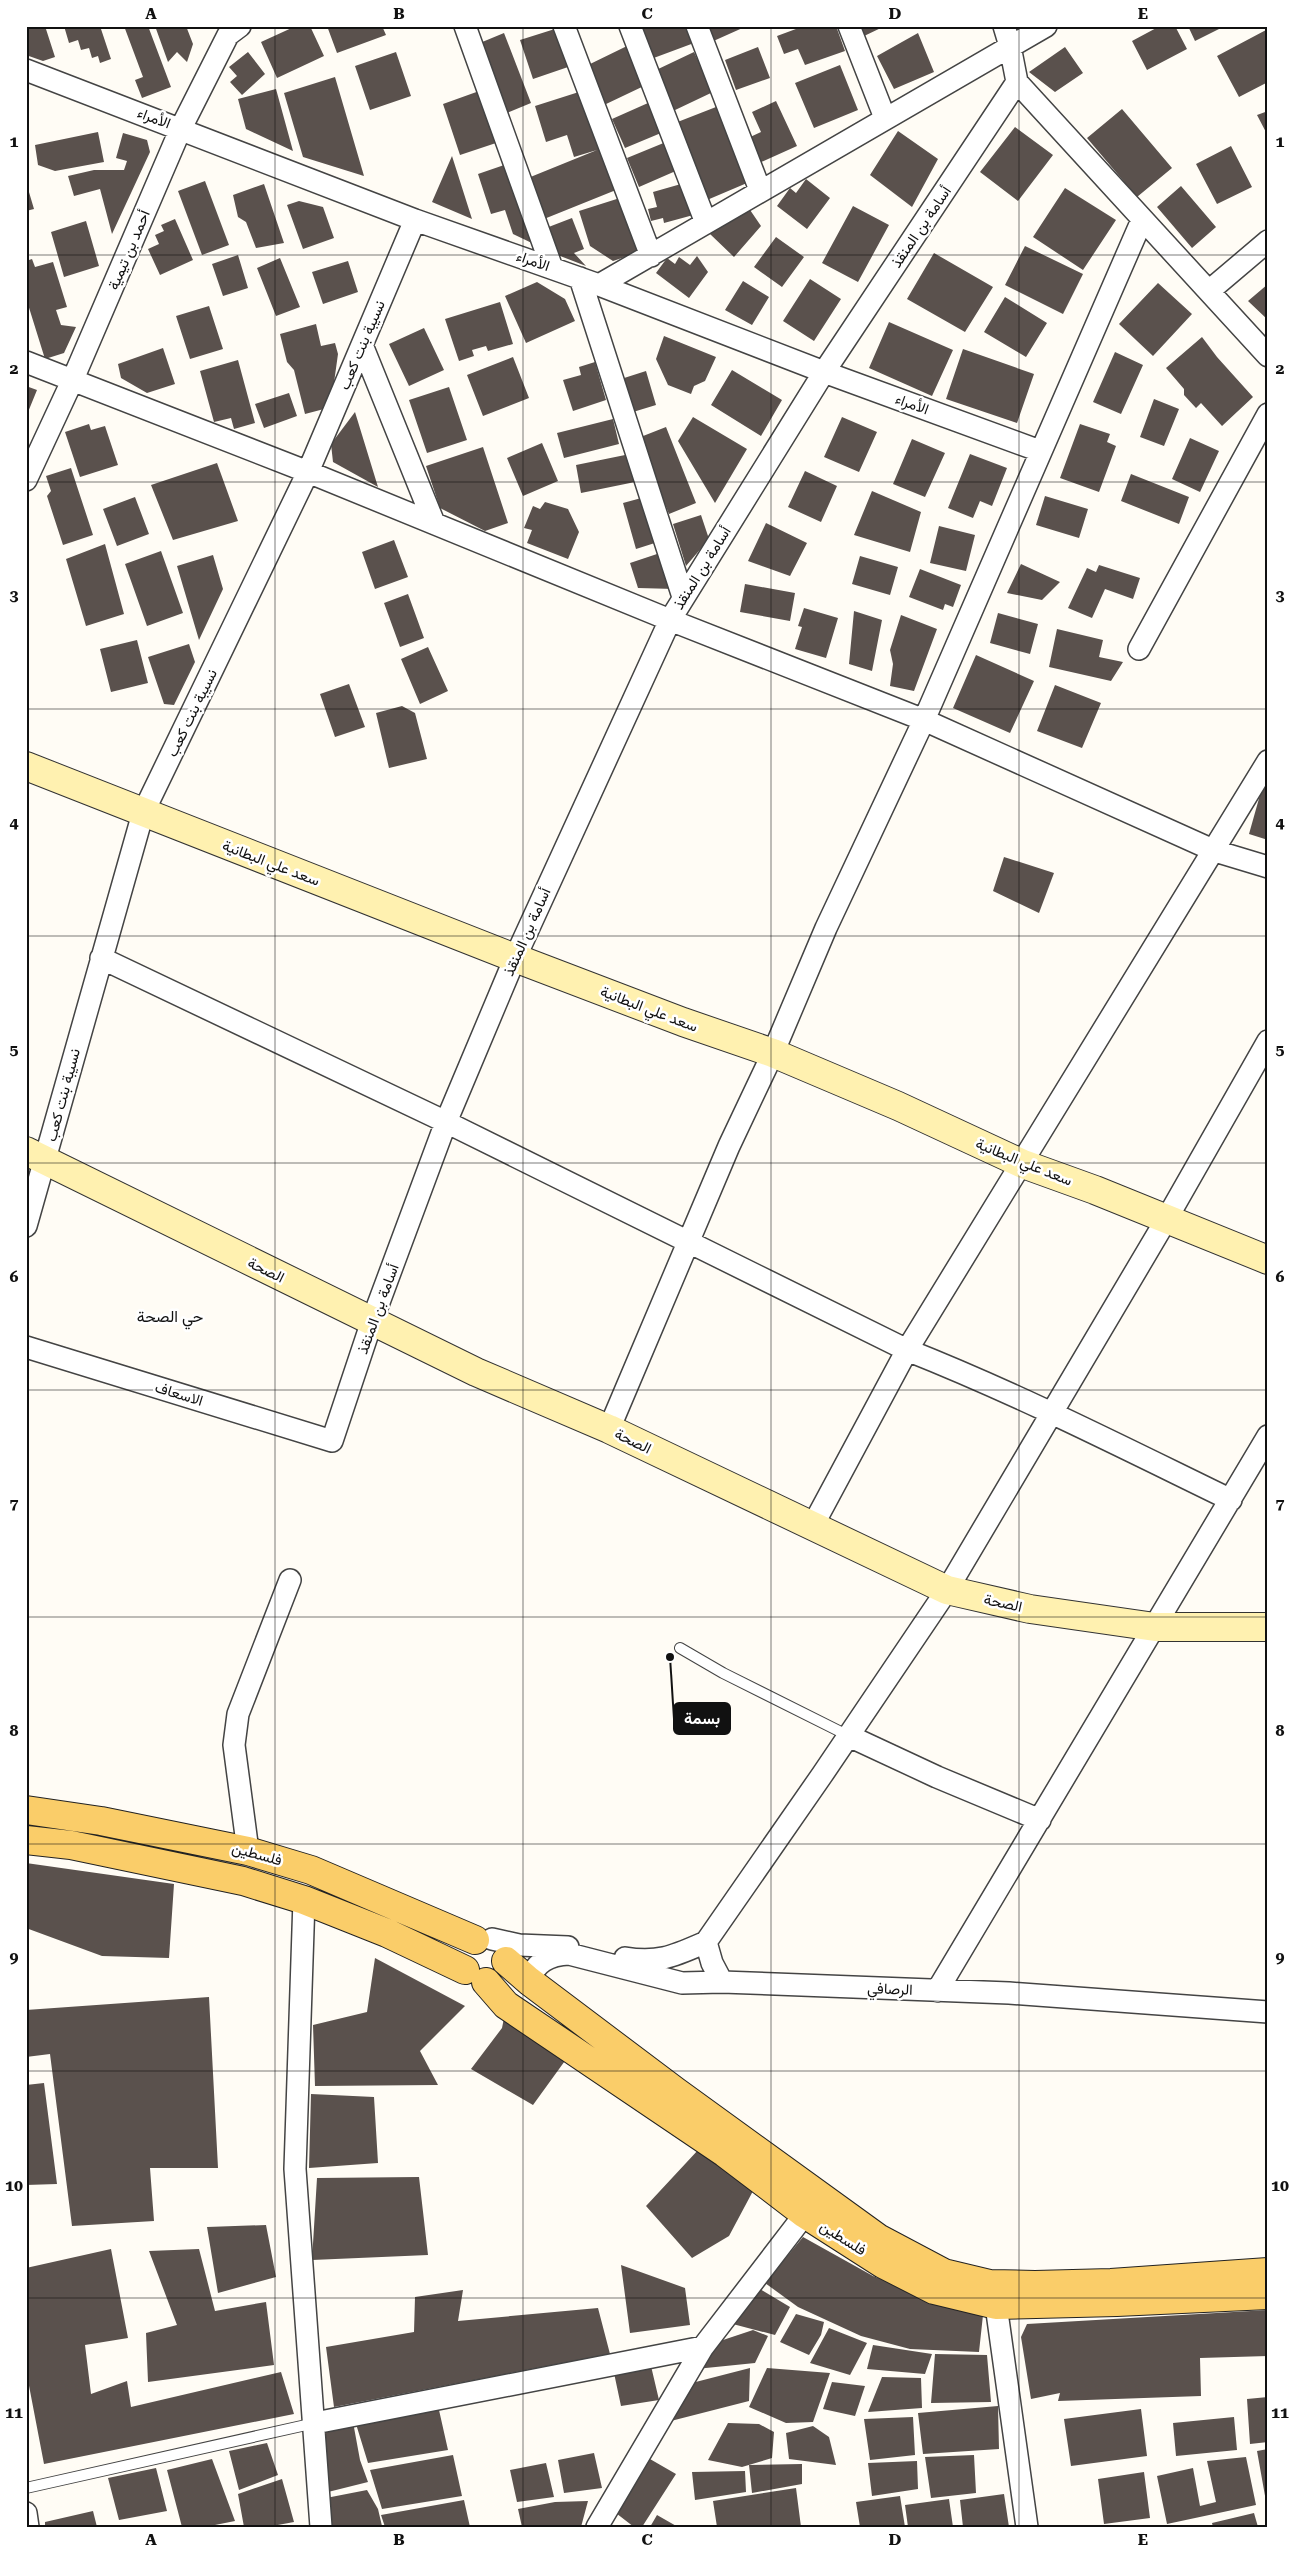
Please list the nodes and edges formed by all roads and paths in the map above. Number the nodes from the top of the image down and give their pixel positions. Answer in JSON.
{"nodes":[{"id":1,"x":240,"y":26,"type":"edge"},
{"id":2,"x":465,"y":26,"type":"edge"},
{"id":3,"x":564,"y":26,"type":"edge"},
{"id":4,"x":630,"y":26,"type":"edge"},
{"id":5,"x":697,"y":26,"type":"edge"},
{"id":6,"x":849,"y":26,"type":"edge"},
{"id":7,"x":1046,"y":26,"type":"edge"},
{"id":8,"x":1007,"y":36,"type":"edge"},
{"id":9,"x":26,"y":70,"type":"edge"},
{"id":10,"x":1017,"y":82,"type":"junction"},
{"id":11,"x":885,"y":118,"type":"junction"},
{"id":12,"x":181,"y":128,"type":"junction"},
{"id":13,"x":760,"y":190,"type":"junction"},
{"id":14,"x":415,"y":220,"type":"junction"},
{"id":15,"x":1142,"y":220,"type":"junction"},
{"id":16,"x":706,"y":223,"type":"junction"},
{"id":17,"x":1268,"y":241,"type":"edge"},
{"id":18,"x":651,"y":256,"type":"junction"},
{"id":19,"x":552,"y":268,"type":"junction"},
{"id":20,"x":589,"y":282,"type":"junction"},
{"id":21,"x":1209,"y":291,"type":"junction"},
{"id":22,"x":362,"y":345,"type":"junction"},
{"id":23,"x":1268,"y":356,"type":"edge"},
{"id":24,"x":26,"y":362,"type":"edge"},
{"id":25,"x":824,"y":372,"type":"junction"},
{"id":26,"x":73,"y":379,"type":"junction"},
{"id":27,"x":1268,"y":414,"type":"edge"},
{"id":28,"x":1040,"y":451,"type":"junction"},
{"id":29,"x":308,"y":472,"type":"junction"},
{"id":30,"x":26,"y":480,"type":"edge"},
{"id":31,"x":434,"y":524,"type":"junction"},
{"id":32,"x":683,"y":598,"type":"junction"},
{"id":33,"x":670,"y":620,"type":"junction"},
{"id":34,"x":1139,"y":649,"type":"dead end"},
{"id":35,"x":924,"y":720,"type":"junction"},
{"id":36,"x":1268,"y":761,"type":"edge"},
{"id":37,"x":26,"y":766,"type":"edge"},
{"id":38,"x":143,"y":813,"type":"junction"},
{"id":39,"x":1215,"y":851,"type":"junction"},
{"id":40,"x":1268,"y":867,"type":"edge"},
{"id":41,"x":101,"y":958,"type":"junction"},
{"id":42,"x":514,"y":958,"type":"junction"},
{"id":43,"x":1268,"y":1041,"type":"edge"},
{"id":44,"x":773,"y":1053,"type":"junction"},
{"id":45,"x":446,"y":1122,"type":"junction"},
{"id":46,"x":36,"y":1156,"type":"edge"},
{"id":47,"x":1022,"y":1164,"type":"junction"},
{"id":48,"x":1166,"y":1220,"type":"junction"},
{"id":49,"x":26,"y":1226,"type":"edge"},
{"id":50,"x":688,"y":1243,"type":"junction"},
{"id":51,"x":1268,"y":1260,"type":"edge"},
{"id":52,"x":372,"y":1321,"type":"junction"},
{"id":53,"x":26,"y":1347,"type":"edge"},
{"id":54,"x":907,"y":1350,"type":"junction"},
{"id":55,"x":1051,"y":1412,"type":"junction"},
{"id":56,"x":609,"y":1430,"type":"junction"},
{"id":57,"x":1268,"y":1436,"type":"edge"},
{"id":58,"x":332,"y":1441,"type":"joint"},
{"id":59,"x":1231,"y":1500,"type":"junction"},
{"id":60,"x":812,"y":1527,"type":"junction"},
{"id":61,"x":290,"y":1580,"type":"dead end"},
{"id":62,"x":947,"y":1590,"type":"junction"},
{"id":63,"x":1156,"y":1627,"type":"junction"},
{"id":64,"x":1268,"y":1627,"type":"edge"},
{"id":65,"x":680,"y":1648,"type":"dead end"},
{"id":66,"x":849,"y":1736,"type":"junction"},
{"id":67,"x":26,"y":1810,"type":"edge"},
{"id":68,"x":1040,"y":1820,"type":"junction"},
{"id":69,"x":26,"y":1840,"type":"edge"},
{"id":70,"x":248,"y":1850,"type":"junction"},
{"id":71,"x":304,"y":1900,"type":"junction"},
{"id":72,"x":706,"y":1942,"type":"junction"},
{"id":73,"x":491,"y":1947,"type":"junction"},
{"id":74,"x":475,"y":1976,"type":"junction"},
{"id":75,"x":529,"y":1981,"type":"junction"},
{"id":76,"x":722,"y":1982,"type":"junction"},
{"id":77,"x":938,"y":1991,"type":"junction"},
{"id":78,"x":1268,"y":2012,"type":"edge"},
{"id":79,"x":805,"y":2214,"type":"junction"},
{"id":80,"x":1268,"y":2272,"type":"edge"},
{"id":81,"x":1268,"y":2295,"type":"edge"},
{"id":82,"x":996,"y":2305,"type":"junction"},
{"id":83,"x":703,"y":2347,"type":"junction"},
{"id":84,"x":315,"y":2423,"type":"junction"},
{"id":85,"x":26,"y":2488,"type":"edge"},
{"id":86,"x":26,"y":2513,"type":"edge"},
{"id":87,"x":28,"y":2527,"type":"edge"},
{"id":88,"x":321,"y":2527,"type":"edge"},
{"id":89,"x":596,"y":2527,"type":"edge"},
{"id":90,"x":1027,"y":2527,"type":"edge"}],
"edges":[{"from":1,"to":12,"type":"street","name":"أحمد بن تيمية"},
{"from":2,"to":19,"type":"street"},
{"from":3,"to":18,"type":"street"},
{"from":4,"to":16,"type":"street"},
{"from":5,"to":13,"type":"street"},
{"from":6,"to":11,"type":"street"},
{"from":7,"to":8,"type":"street"},
{"from":8,"to":10,"type":"street"},
{"from":8,"to":11,"type":"street"},
{"from":9,"to":12,"type":"street","name":"الأمراء"},
{"from":10,"to":15,"type":"street"},
{"from":10,"to":25,"type":"street","name":"أسامة بن المنقذ"},
{"from":11,"to":13,"type":"street"},
{"from":12,"to":14,"type":"street","name":"الأمراء"},
{"from":12,"to":26,"type":"street","name":"أحمد بن تيمية"},
{"from":13,"to":16,"type":"street"},
{"from":14,"to":19,"type":"street","name":"الأمراء"},
{"from":14,"to":22,"type":"street","name":"نسيبة بنت كعب"},
{"from":15,"to":21,"type":"street"},
{"from":15,"to":28,"type":"street"},
{"from":16,"to":18,"type":"street"},
{"from":17,"to":21,"type":"street"},
{"from":18,"to":20,"type":"street"},
{"from":19,"to":20,"type":"street","name":"الأمراء"},
{"from":20,"to":25,"type":"street","name":"الأمراء"},
{"from":20,"to":32,"type":"street"},
{"from":21,"to":23,"type":"street"},
{"from":22,"to":29,"type":"street","name":"نسيبة بنت كعب"},
{"from":22,"to":31,"type":"street"},
{"from":24,"to":26,"type":"street"},
{"from":25,"to":28,"type":"street","name":"الأمراء"},
{"from":25,"to":32,"type":"street","name":"أسامة بن المنقذ"},
{"from":26,"to":29,"type":"street"},
{"from":26,"to":30,"type":"street","name":"أحمد بن تيمية"},
{"from":27,"to":34,"type":"street"},
{"from":28,"to":35,"type":"street"},
{"from":29,"to":31,"type":"street"},
{"from":29,"to":38,"type":"street","name":"نسيبة بنت كعب"},
{"from":31,"to":33,"type":"street"},
{"from":32,"to":33,"type":"street","name":"أسامة بن المنقذ"},
{"from":33,"to":35,"type":"street"},
{"from":33,"to":42,"type":"street","name":"أسامة بن المنقذ"},
{"from":35,"to":39,"type":"street"},
{"from":35,"to":44,"type":"street"},
{"from":36,"to":39,"type":"street"},
{"from":37,"to":38,"type":"main road","name":"سعد علي البطانية"},
{"from":38,"to":41,"type":"street","name":"نسيبة بنت كعب"},
{"from":38,"to":42,"type":"main road","name":"سعد علي البطانية"},
{"from":39,"to":40,"type":"street"},
{"from":39,"to":47,"type":"street"},
{"from":41,"to":45,"type":"street"},
{"from":41,"to":46,"type":"street","name":"نسيبة بنت كعب"},
{"from":42,"to":44,"type":"main road","name":"سعد علي البطانية"},
{"from":42,"to":45,"type":"street","name":"أسامة بن المنقذ"},
{"from":43,"to":48,"type":"street"},
{"from":44,"to":47,"type":"main road","name":"سعد علي البطانية"},
{"from":44,"to":50,"type":"street"},
{"from":45,"to":50,"type":"street"},
{"from":45,"to":52,"type":"street","name":"أسامة بن المنقذ"},
{"from":46,"to":49,"type":"street","name":"نسيبة بنت كعب"},
{"from":46,"to":52,"type":"main road","name":"الصحة"},
{"from":47,"to":48,"type":"main road","name":"سعد علي البطانية"},
{"from":47,"to":54,"type":"street"},
{"from":48,"to":51,"type":"main road","name":"سعد علي البطانية"},
{"from":48,"to":55,"type":"street"},
{"from":50,"to":54,"type":"street"},
{"from":50,"to":56,"type":"street"},
{"from":52,"to":56,"type":"main road","name":"الصحة"},
{"from":52,"to":58,"type":"street","name":"أسامة بن المنقذ"},
{"from":53,"to":58,"type":"street","name":"الاسعاف"},
{"from":54,"to":55,"type":"street"},
{"from":54,"to":60,"type":"street"},
{"from":55,"to":59,"type":"street"},
{"from":55,"to":62,"type":"street"},
{"from":56,"to":60,"type":"main road","name":"الصحة"},
{"from":57,"to":59,"type":"street"},
{"from":59,"to":63,"type":"street"},
{"from":60,"to":62,"type":"main road","name":"الصحة"},
{"from":61,"to":70,"type":"street"},
{"from":62,"to":63,"type":"main road","name":"الصحة"},
{"from":62,"to":66,"type":"street"},
{"from":63,"to":64,"type":"main road","name":"الصحة"},
{"from":63,"to":68,"type":"street"},
{"from":65,"to":66,"type":"lane"},
{"from":66,"to":68,"type":"street"},
{"from":66,"to":72,"type":"street"},
{"from":67,"to":70,"type":"main road","name":"فلسطين"},
{"from":68,"to":77,"type":"street"},
{"from":69,"to":71,"type":"main road","name":"فلسطين"},
{"from":70,"to":73,"type":"main road","name":"فلسطين"},
{"from":71,"to":74,"type":"main road","name":"فلسطين"},
{"from":71,"to":84,"type":"street"},
{"from":72,"to":73,"type":"street"},
{"from":72,"to":76,"type":"street"},
{"from":73,"to":74,"type":"main road"},
{"from":73,"to":74,"type":"main road"},
{"from":73,"to":75,"type":"main road","name":"فلسطين"},
{"from":74,"to":79,"type":"main road","name":"فلسطين"},
{"from":75,"to":76,"type":"street","name":"الرصافي"},
{"from":75,"to":80,"type":"main road","name":"فلسطين"},
{"from":76,"to":77,"type":"street","name":"الرصافي"},
{"from":77,"to":78,"type":"street","name":"الرصافي"},
{"from":79,"to":82,"type":"main road","name":"فلسطين"},
{"from":79,"to":83,"type":"street"},
{"from":81,"to":82,"type":"main road","name":"فلسطين"},
{"from":82,"to":90,"type":"street"},
{"from":83,"to":84,"type":"street"},
{"from":83,"to":89,"type":"street"},
{"from":84,"to":85,"type":"lane"},
{"from":84,"to":88,"type":"street"},
{"from":86,"to":87,"type":"street"}]}
